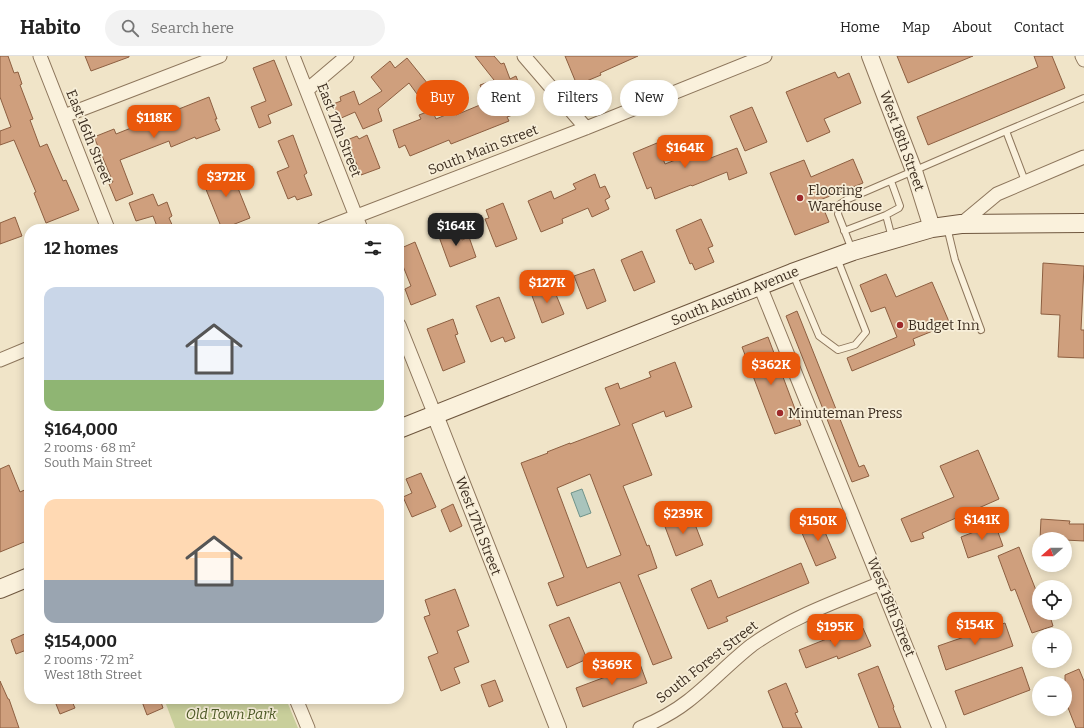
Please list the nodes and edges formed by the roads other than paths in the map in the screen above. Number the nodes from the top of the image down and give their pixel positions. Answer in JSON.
{"nodes":[{"id":1,"x":40,"y":56,"type":"edge"},
{"id":2,"x":220,"y":56,"type":"edge"},
{"id":3,"x":293,"y":56,"type":"edge"},
{"id":4,"x":347,"y":56,"type":"edge"},
{"id":5,"x":524,"y":56,"type":"edge"},
{"id":6,"x":765,"y":56,"type":"edge"},
{"id":7,"x":870,"y":56,"type":"edge"},
{"id":8,"x":1082,"y":56,"type":"edge"},
{"id":9,"x":1084,"y":60,"type":"edge"},
{"id":10,"x":307,"y":90,"type":"junction"},
{"id":11,"x":1084,"y":98,"type":"edge"},
{"id":12,"x":64,"y":116,"type":"junction"},
{"id":13,"x":586,"y":128,"type":"junction"},
{"id":14,"x":1006,"y":131,"type":"junction"},
{"id":15,"x":1084,"y":157,"type":"edge"},
{"id":16,"x":914,"y":171,"type":"junction"},
{"id":17,"x":891,"y":181,"type":"junction"},
{"id":18,"x":1025,"y":181,"type":"junction"},
{"id":19,"x":886,"y":215,"type":"junction"},
{"id":20,"x":356,"y":216,"type":"junction"},
{"id":21,"x":1084,"y":223,"type":"edge"},
{"id":22,"x":106,"y":224,"type":"edge"},
{"id":23,"x":336,"y":224,"type":"edge"},
{"id":24,"x":359,"y":224,"type":"edge"},
{"id":25,"x":947,"y":225,"type":"junction"},
{"id":26,"x":844,"y":231,"type":"junction"},
{"id":27,"x":893,"y":239,"type":"junction"},
{"id":28,"x":845,"y":254,"type":"junction"},
{"id":29,"x":792,"y":273,"type":"junction"},
{"id":30,"x":760,"y":286,"type":"junction"},
{"id":31,"x":981,"y":330,"type":"dead end"},
{"id":32,"x":404,"y":338,"type":"edge"},
{"id":33,"x":24,"y":350,"type":"edge"},
{"id":34,"x":0,"y":360,"type":"edge"},
{"id":35,"x":435,"y":415,"type":"junction"},
{"id":36,"x":404,"y":427,"type":"edge"},
{"id":37,"x":24,"y":579,"type":"edge"},
{"id":38,"x":881,"y":583,"type":"junction"},
{"id":39,"x":0,"y":589,"type":"edge"},
{"id":40,"x":298,"y":704,"type":"edge"},
{"id":41,"x":308,"y":728,"type":"edge"},
{"id":42,"x":558,"y":728,"type":"edge"},
{"id":43,"x":640,"y":728,"type":"edge"},
{"id":44,"x":939,"y":728,"type":"edge"}],
"edges":[{"from":1,"to":12,"type":"street","name":"East 16th Street"},
{"from":2,"to":12,"type":"street"},
{"from":3,"to":10,"type":"street","name":"East 17th Street"},
{"from":4,"to":10,"type":"street"},
{"from":5,"to":13,"type":"street"},
{"from":6,"to":13,"type":"street","name":"South Main Street"},
{"from":7,"to":16,"type":"street","name":"West 18th Street"},
{"from":8,"to":9,"type":"street"},
{"from":10,"to":20,"type":"street","name":"East 17th Street"},
{"from":11,"to":14,"type":"lane"},
{"from":12,"to":22,"type":"street","name":"East 16th Street"},
{"from":13,"to":20,"type":"street","name":"South Main Street"},
{"from":14,"to":16,"type":"lane"},
{"from":14,"to":18,"type":"lane"},
{"from":15,"to":18,"type":"street"},
{"from":16,"to":17,"type":"lane"},
{"from":16,"to":25,"type":"street","name":"West 18th Street"},
{"from":17,"to":19,"type":"lane"},
{"from":17,"to":26,"type":"lane"},
{"from":18,"to":25,"type":"street"},
{"from":19,"to":26,"type":"lane"},
{"from":19,"to":27,"type":"lane"},
{"from":20,"to":23,"type":"street","name":"South Main Street"},
{"from":20,"to":24,"type":"street"},
{"from":21,"to":25,"type":"main road","name":"South Austin Avenue"},
{"from":25,"to":27,"type":"main road","name":"South Austin Avenue"},
{"from":25,"to":31,"type":"lane"},
{"from":26,"to":28,"type":"lane"},
{"from":27,"to":28,"type":"main road","name":"South Austin Avenue"},
{"from":28,"to":29,"type":"main road","name":"South Austin Avenue"},
{"from":28,"to":29,"type":"lane"},
{"from":29,"to":30,"type":"main road","name":"South Austin Avenue"},
{"from":30,"to":35,"type":"main road","name":"South Austin Avenue"},
{"from":30,"to":38,"type":"street","name":"West 18th Street"},
{"from":32,"to":35,"type":"street","name":"West 17th Street"},
{"from":33,"to":34,"type":"street"},
{"from":35,"to":36,"type":"main road","name":"South Austin Avenue"},
{"from":35,"to":42,"type":"street","name":"West 17th Street"},
{"from":37,"to":39,"type":"main road"},
{"from":38,"to":43,"type":"street","name":"South Forest Street"},
{"from":38,"to":44,"type":"street","name":"West 18th Street"},
{"from":40,"to":41,"type":"street"}]}
